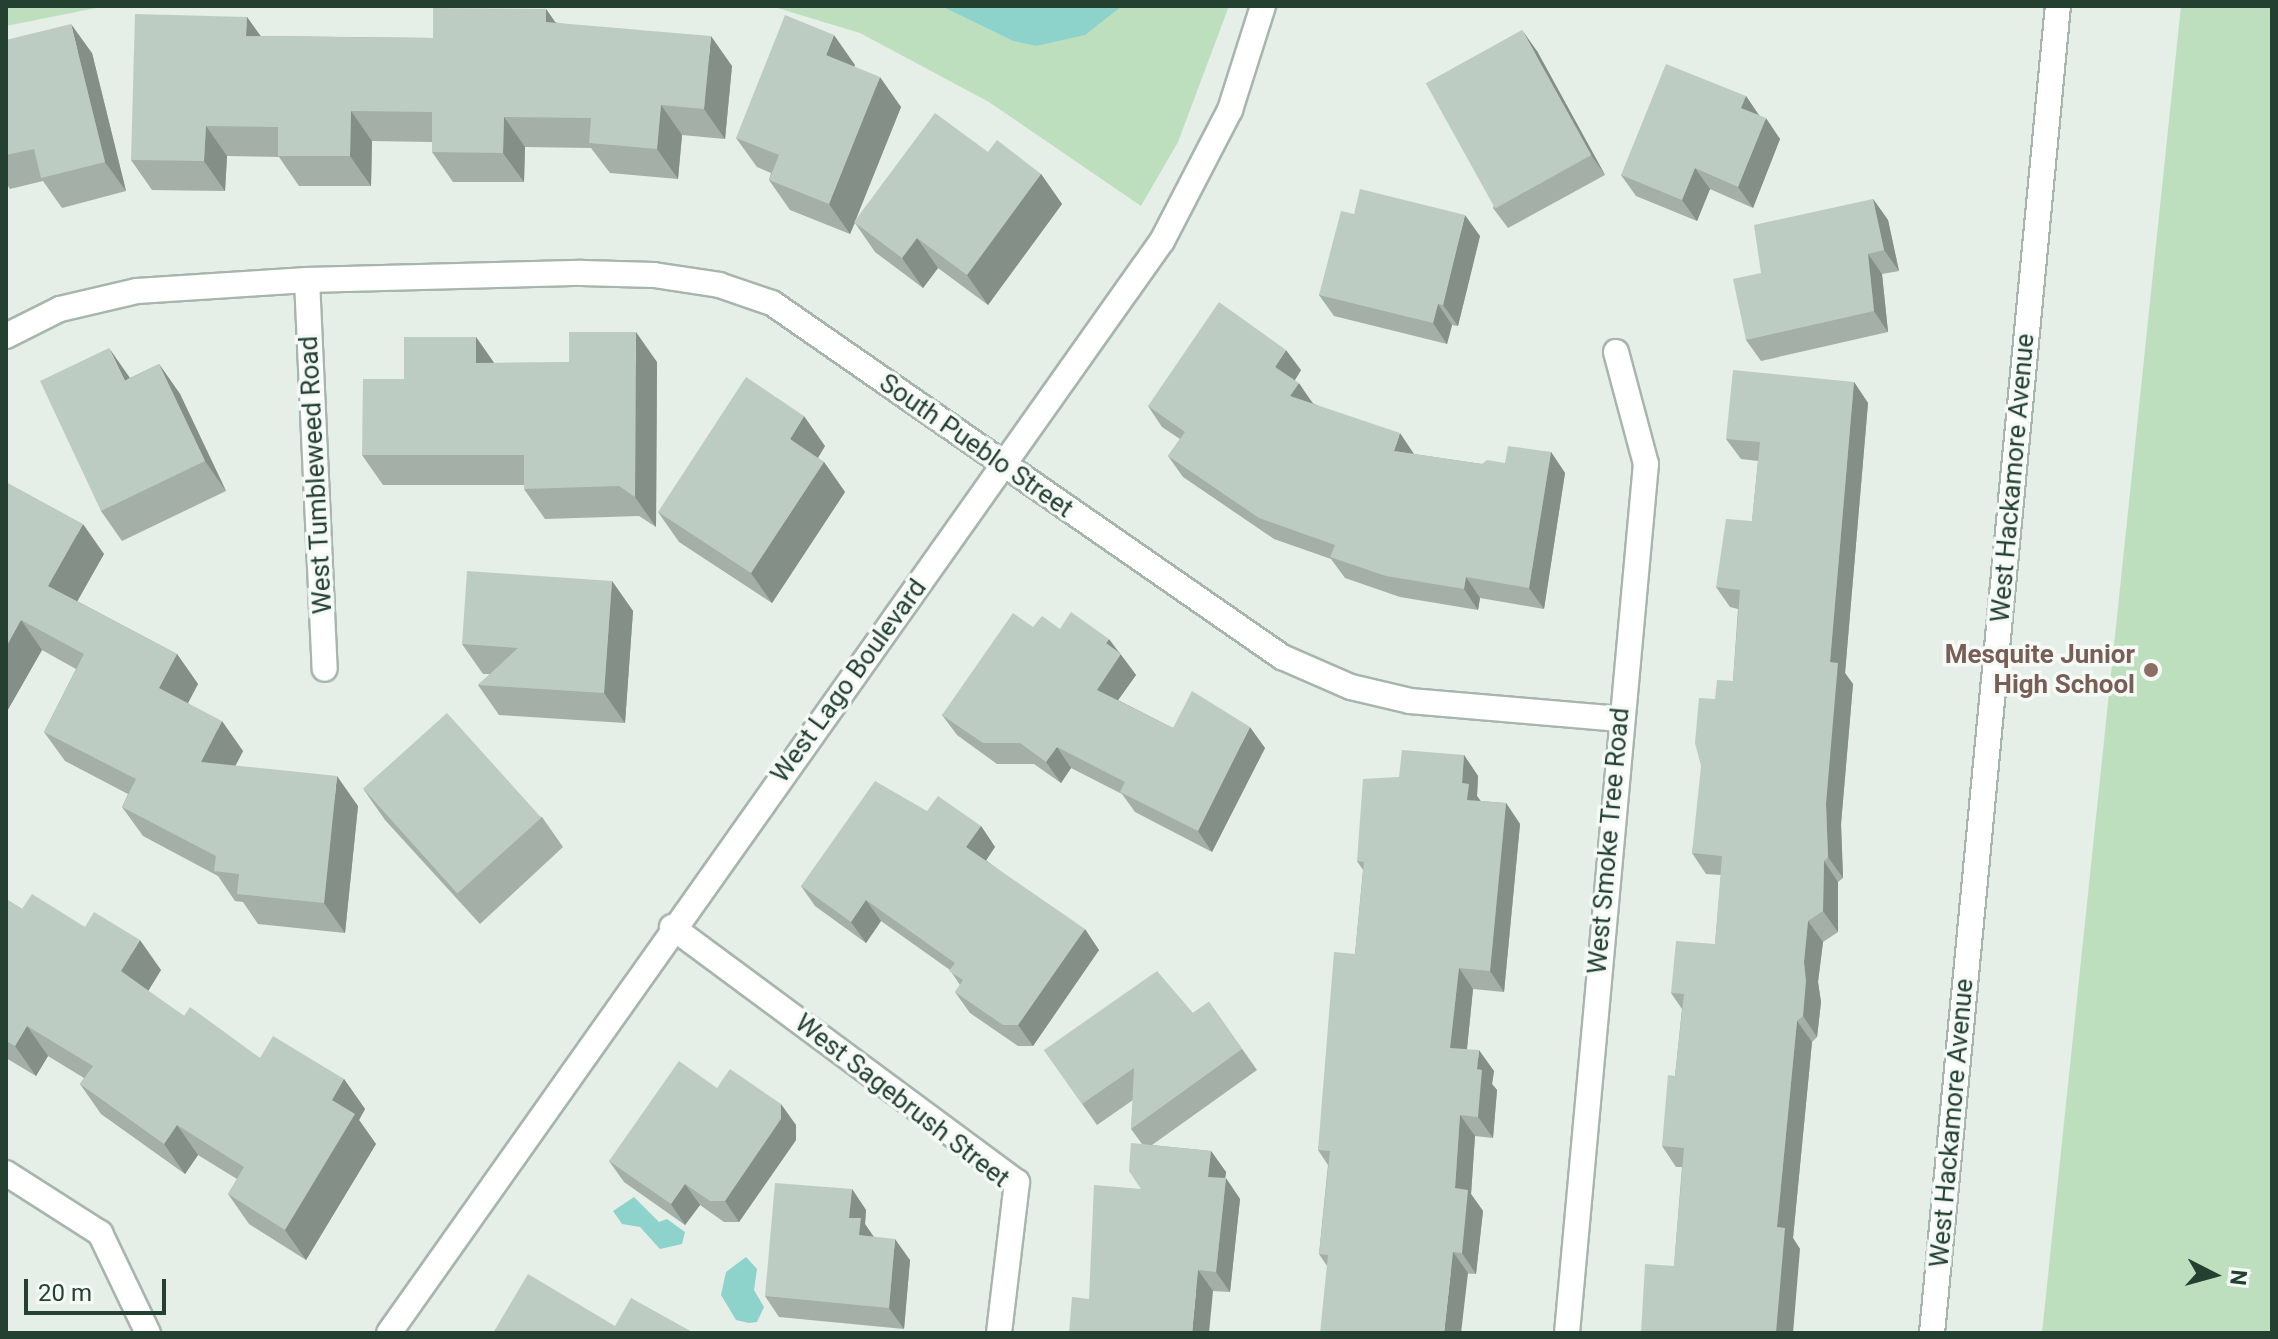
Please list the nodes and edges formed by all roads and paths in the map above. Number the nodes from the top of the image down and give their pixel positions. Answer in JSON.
{"nodes":[{"id":1,"x":1263,"y":6,"type":"edge"},
{"id":2,"x":2058,"y":6,"type":"edge"},
{"id":3,"x":307,"y":280,"type":"junction"},
{"id":4,"x":6,"y":336,"type":"edge"},
{"id":5,"x":1616,"y":352,"type":"dead end"},
{"id":6,"x":1002,"y":467,"type":"junction"},
{"id":7,"x":325,"y":669,"type":"dead end"},
{"id":8,"x":1620,"y":719,"type":"junction"},
{"id":9,"x":672,"y":927,"type":"junction"},
{"id":10,"x":6,"y":1173,"type":"edge"},
{"id":11,"x":148,"y":1333,"type":"edge"},
{"id":12,"x":389,"y":1333,"type":"edge"},
{"id":13,"x":999,"y":1333,"type":"edge"},
{"id":14,"x":1567,"y":1333,"type":"edge"},
{"id":15,"x":1932,"y":1333,"type":"edge"}],
"edges":[{"from":1,"to":6,"type":"street","name":"West Lago Boulevard"},
{"from":2,"to":15,"type":"street","name":"West Hackamore Avenue"},
{"from":3,"to":4,"type":"street","name":"South Pueblo Street"},
{"from":3,"to":6,"type":"street","name":"South Pueblo Street"},
{"from":3,"to":7,"type":"street","name":"West Tumbleweed Road"},
{"from":5,"to":8,"type":"street","name":"West Smoke Tree Road"},
{"from":6,"to":8,"type":"street","name":"South Pueblo Street"},
{"from":6,"to":9,"type":"street","name":"West Lago Boulevard"},
{"from":8,"to":14,"type":"street","name":"West Smoke Tree Road"},
{"from":9,"to":12,"type":"street","name":"West Lago Boulevard"},
{"from":9,"to":13,"type":"street","name":"West Sagebrush Street"},
{"from":10,"to":11,"type":"street"}]}
